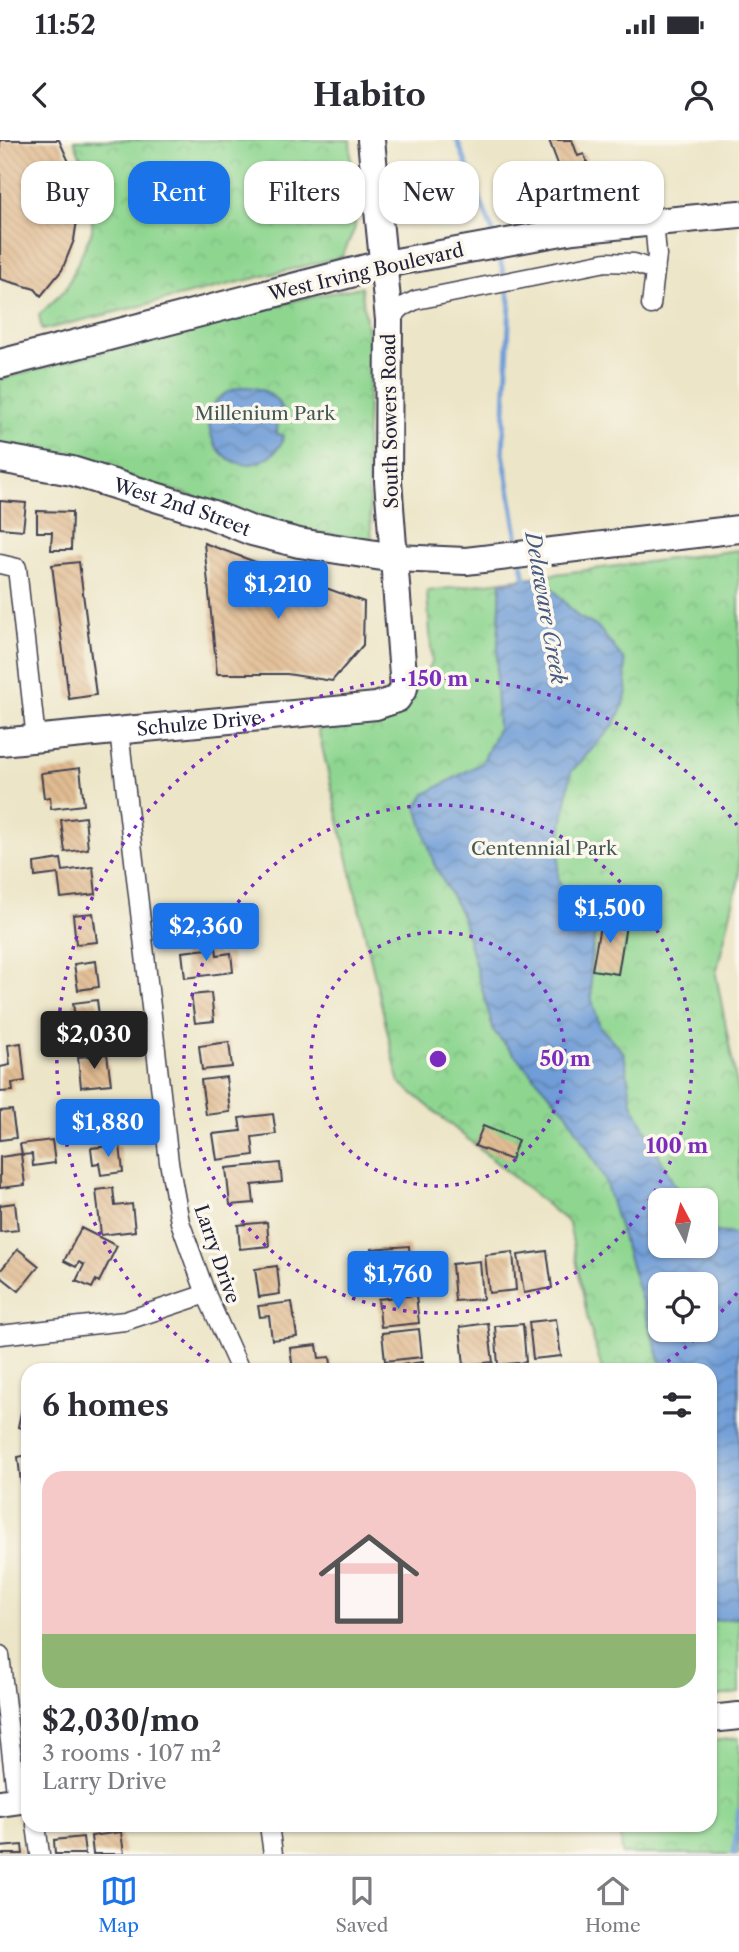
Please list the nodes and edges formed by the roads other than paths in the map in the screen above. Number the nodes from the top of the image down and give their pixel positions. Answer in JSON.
{"nodes":[{"id":1,"x":372,"y":140,"type":"edge"},
{"id":2,"x":739,"y":214,"type":"edge"},
{"id":3,"x":664,"y":220,"type":"edge"},
{"id":4,"x":630,"y":224,"type":"edge"},
{"id":5,"x":654,"y":224,"type":"edge"},
{"id":6,"x":385,"y":264,"type":"junction"},
{"id":7,"x":654,"y":270,"type":"junction"},
{"id":8,"x":651,"y":305,"type":"dead end"},
{"id":9,"x":388,"y":320,"type":"junction"},
{"id":10,"x":0,"y":364,"type":"edge"},
{"id":11,"x":0,"y":458,"type":"edge"},
{"id":12,"x":739,"y":529,"type":"edge"},
{"id":13,"x":395,"y":558,"type":"junction"},
{"id":14,"x":0,"y":564,"type":"edge"},
{"id":15,"x":397,"y":699,"type":"joint"},
{"id":16,"x":119,"y":731,"type":"junction"},
{"id":17,"x":36,"y":739,"type":"junction"},
{"id":18,"x":0,"y":742,"type":"edge"},
{"id":19,"x":206,"y":1294,"type":"junction"},
{"id":20,"x":0,"y":1335,"type":"edge"},
{"id":21,"x":237,"y":1363,"type":"edge"},
{"id":22,"x":0,"y":1655,"type":"edge"},
{"id":23,"x":739,"y":1716,"type":"edge"},
{"id":24,"x":717,"y":1718,"type":"edge"},
{"id":25,"x":15,"y":1801,"type":"edge"},
{"id":26,"x":37,"y":1832,"type":"edge"},
{"id":27,"x":270,"y":1832,"type":"edge"},
{"id":28,"x":40,"y":1854,"type":"edge"},
{"id":29,"x":273,"y":1854,"type":"edge"}],
"edges":[{"from":1,"to":6,"type":"street","name":"South Sowers Road"},
{"from":2,"to":3,"type":"street","name":"West Irving Boulevard"},
{"from":4,"to":6,"type":"street","name":"West Irving Boulevard"},
{"from":5,"to":7,"type":"street"},
{"from":6,"to":9,"type":"street","name":"South Sowers Road"},
{"from":6,"to":10,"type":"main road","name":"West Irving Boulevard"},
{"from":7,"to":8,"type":"street"},
{"from":7,"to":9,"type":"street"},
{"from":9,"to":13,"type":"street","name":"South Sowers Road"},
{"from":11,"to":13,"type":"main road","name":"West 2nd Street"},
{"from":12,"to":13,"type":"street","name":"West 2nd Street"},
{"from":13,"to":15,"type":"street","name":"South Sowers Road"},
{"from":14,"to":17,"type":"street"},
{"from":15,"to":16,"type":"street","name":"Schulze Drive"},
{"from":16,"to":17,"type":"street","name":"Schulze Drive"},
{"from":16,"to":19,"type":"street","name":"Larry Drive"},
{"from":17,"to":18,"type":"street","name":"Schulze Drive"},
{"from":19,"to":20,"type":"street"},
{"from":19,"to":21,"type":"street","name":"Larry Drive"},
{"from":22,"to":25,"type":"street"},
{"from":23,"to":24,"type":"street"},
{"from":26,"to":28,"type":"street"},
{"from":27,"to":29,"type":"street"}]}
